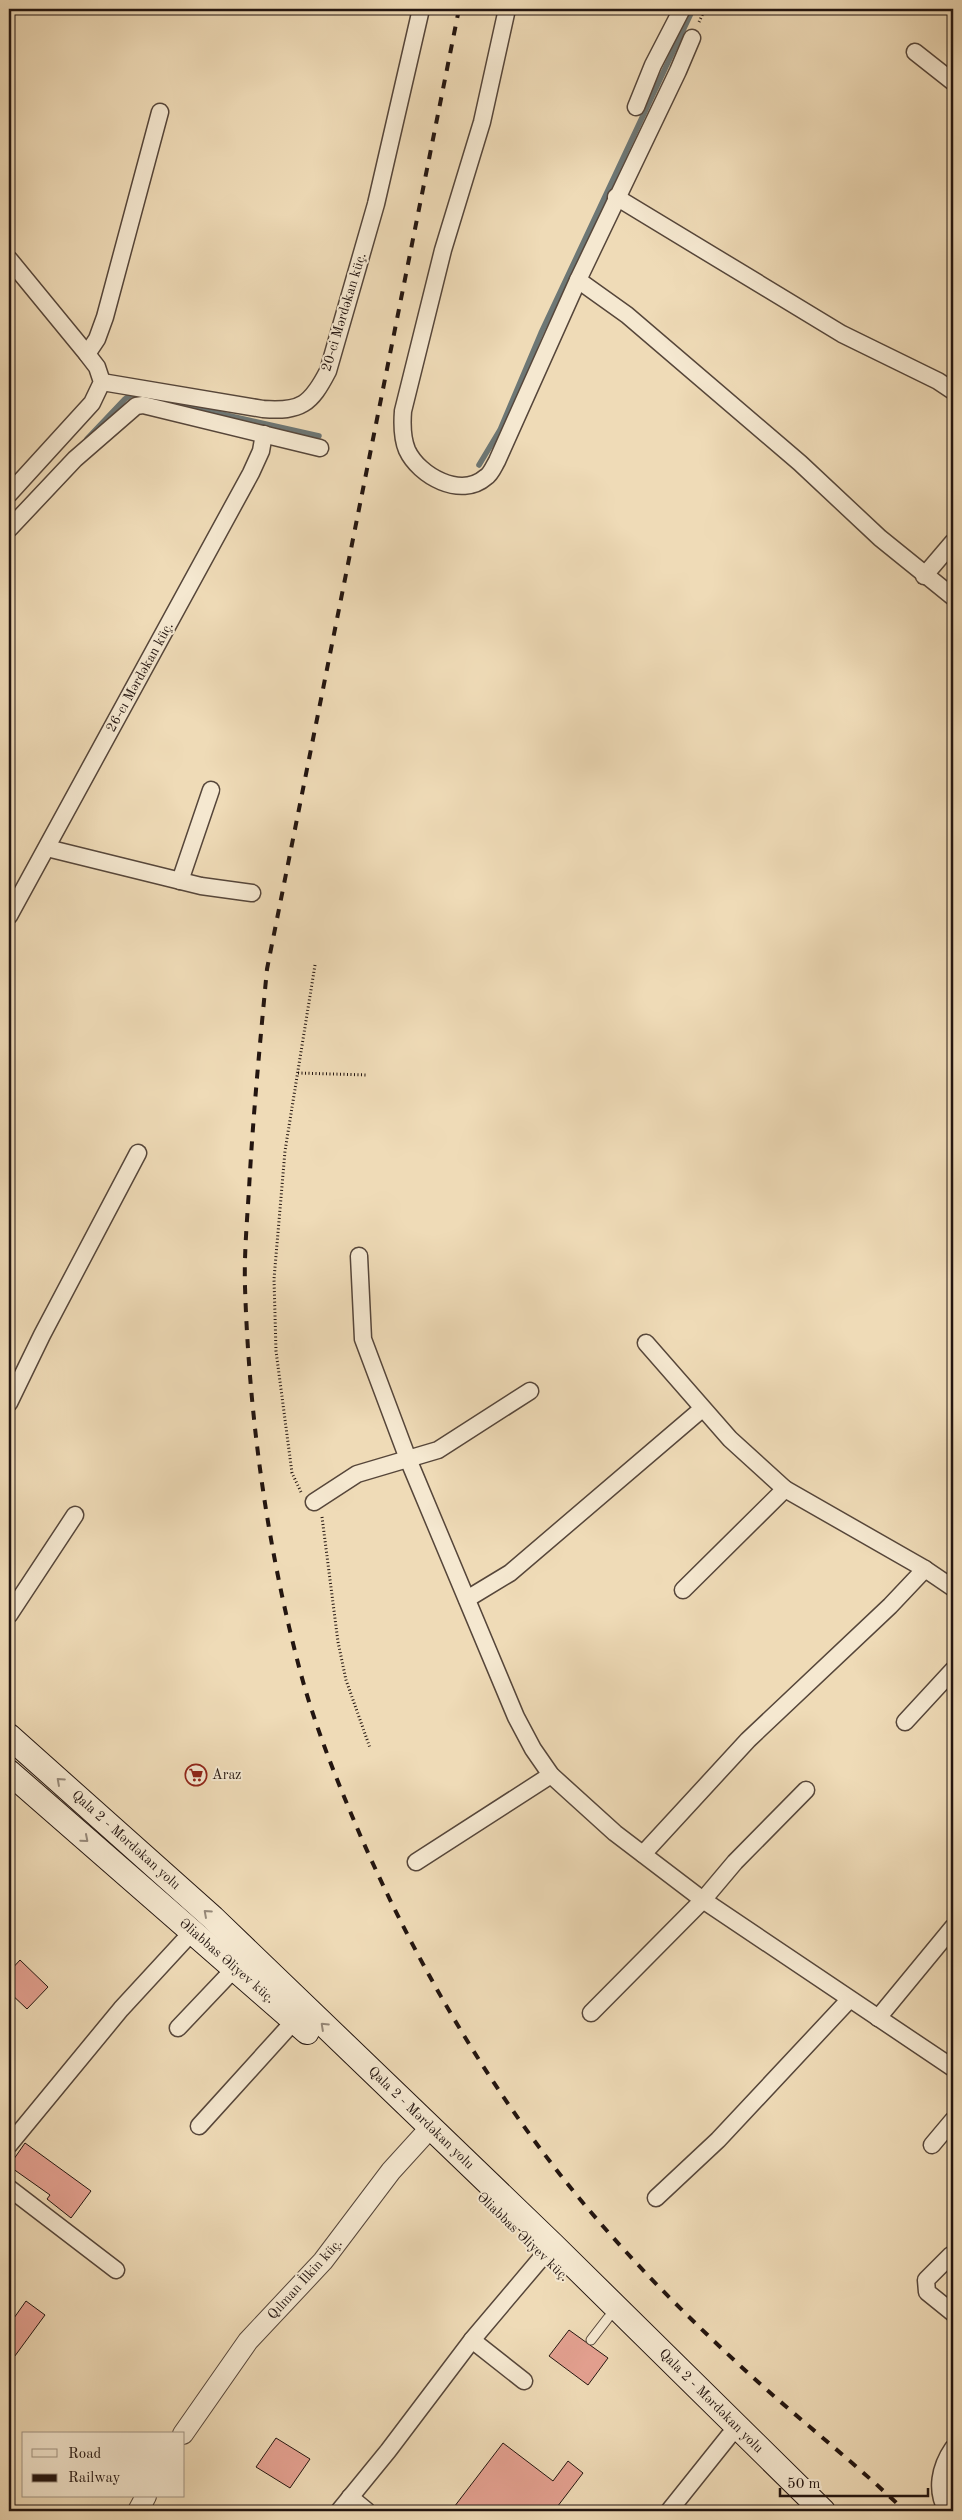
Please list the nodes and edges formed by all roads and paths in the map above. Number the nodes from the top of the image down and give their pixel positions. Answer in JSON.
{"nodes":[{"id":1,"x":421,"y":9,"type":"edge"},
{"id":2,"x":507,"y":9,"type":"edge"},
{"id":3,"x":682,"y":9,"type":"edge"},
{"id":4,"x":692,"y":38,"type":"dead end"},
{"id":5,"x":915,"y":52,"type":"dead end"},
{"id":6,"x":953,"y":82,"type":"edge"},
{"id":7,"x":636,"y":107,"type":"dead end"},
{"id":8,"x":160,"y":112,"type":"dead end"},
{"id":9,"x":616,"y":197,"type":"junction"},
{"id":10,"x":9,"y":259,"type":"edge"},
{"id":11,"x":578,"y":280,"type":"junction"},
{"id":12,"x":87,"y":354,"type":"junction"},
{"id":13,"x":102,"y":382,"type":"junction"},
{"id":14,"x":953,"y":392,"type":"edge"},
{"id":15,"x":264,"y":434,"type":"junction"},
{"id":16,"x":320,"y":448,"type":"dead end"},
{"id":17,"x":9,"y":494,"type":"edge"},
{"id":18,"x":9,"y":529,"type":"edge"},
{"id":19,"x":953,"y":542,"type":"edge"},
{"id":20,"x":924,"y":576,"type":"junction"},
{"id":21,"x":953,"y":597,"type":"edge"},
{"id":22,"x":211,"y":790,"type":"dead end"},
{"id":23,"x":48,"y":848,"type":"junction"},
{"id":24,"x":180,"y":881,"type":"junction"},
{"id":25,"x":252,"y":893,"type":"dead end"},
{"id":26,"x":9,"y":916,"type":"edge"},
{"id":27,"x":315,"y":965,"type":"dead end"},
{"id":28,"x":298,"y":1073,"type":"junction"},
{"id":29,"x":368,"y":1074,"type":"dead end"},
{"id":30,"x":138,"y":1153,"type":"dead end"},
{"id":31,"x":359,"y":1256,"type":"dead end"},
{"id":32,"x":646,"y":1343,"type":"dead end"},
{"id":33,"x":530,"y":1391,"type":"dead end"},
{"id":34,"x":9,"y":1403,"type":"edge"},
{"id":35,"x":702,"y":1409,"type":"junction"},
{"id":36,"x":408,"y":1459,"type":"junction"},
{"id":37,"x":785,"y":1489,"type":"junction"},
{"id":38,"x":314,"y":1502,"type":"junction"},
{"id":39,"x":75,"y":1515,"type":"dead end"},
{"id":40,"x":925,"y":1569,"type":"junction"},
{"id":41,"x":953,"y":1588,"type":"edge"},
{"id":42,"x":683,"y":1590,"type":"dead end"},
{"id":43,"x":467,"y":1599,"type":"junction"},
{"id":44,"x":9,"y":1615,"type":"edge"},
{"id":45,"x":953,"y":1670,"type":"edge"},
{"id":46,"x":905,"y":1722,"type":"dead end"},
{"id":47,"x":9,"y":1736,"type":"edge"},
{"id":48,"x":370,"y":1748,"type":"dead end"},
{"id":49,"x":9,"y":1772,"type":"edge"},
{"id":50,"x":552,"y":1775,"type":"junction"},
{"id":51,"x":806,"y":1790,"type":"dead end"},
{"id":52,"x":643,"y":1854,"type":"junction"},
{"id":53,"x":416,"y":1862,"type":"dead end"},
{"id":54,"x":704,"y":1900,"type":"junction"},
{"id":55,"x":953,"y":1927,"type":"edge"},
{"id":56,"x":192,"y":1932,"type":"junction"},
{"id":57,"x":235,"y":1968,"type":"junction"},
{"id":58,"x":849,"y":2000,"type":"junction"},
{"id":59,"x":591,"y":2013,"type":"dead end"},
{"id":60,"x":878,"y":2018,"type":"junction"},
{"id":61,"x":295,"y":2020,"type":"junction"},
{"id":62,"x":178,"y":2028,"type":"dead end"},
{"id":63,"x":953,"y":2068,"type":"edge"},
{"id":64,"x":953,"y":2120,"type":"edge"},
{"id":65,"x":199,"y":2126,"type":"dead end"},
{"id":66,"x":426,"y":2132,"type":"junction"},
{"id":67,"x":9,"y":2145,"type":"edge"},
{"id":68,"x":932,"y":2145,"type":"dead end"},
{"id":69,"x":9,"y":2188,"type":"edge"},
{"id":70,"x":656,"y":2198,"type":"dead end"},
{"id":71,"x":951,"y":2255,"type":"dead end"},
{"id":72,"x":543,"y":2256,"type":"junction"},
{"id":73,"x":116,"y":2270,"type":"dead end"},
{"id":74,"x":953,"y":2313,"type":"edge"},
{"id":75,"x":608,"y":2318,"type":"junction"},
{"id":76,"x":472,"y":2340,"type":"junction"},
{"id":77,"x":591,"y":2340,"type":"dead end"},
{"id":78,"x":524,"y":2380,"type":"dead end"},
{"id":79,"x":184,"y":2432,"type":"edge"},
{"id":80,"x":729,"y":2436,"type":"junction"},
{"id":81,"x":953,"y":2448,"type":"edge"},
{"id":82,"x":350,"y":2497,"type":"junction"},
{"id":83,"x":145,"y":2498,"type":"edge"},
{"id":84,"x":138,"y":2511,"type":"edge"},
{"id":85,"x":339,"y":2511,"type":"edge"},
{"id":86,"x":367,"y":2511,"type":"edge"},
{"id":87,"x":669,"y":2511,"type":"edge"},
{"id":88,"x":806,"y":2511,"type":"edge"},
{"id":89,"x":823,"y":2511,"type":"edge"},
{"id":90,"x":947,"y":2511,"type":"edge"}],
"edges":[{"from":1,"to":13,"type":"street","name":"20-ci Mərdəkan küç."},
{"from":2,"to":11,"type":"street"},
{"from":3,"to":7,"type":"street"},
{"from":4,"to":9,"type":"street"},
{"from":5,"to":6,"type":"street"},
{"from":8,"to":12,"type":"street"},
{"from":9,"to":11,"type":"street"},
{"from":9,"to":14,"type":"street"},
{"from":10,"to":12,"type":"street"},
{"from":11,"to":20,"type":"street"},
{"from":12,"to":13,"type":"street"},
{"from":13,"to":17,"type":"street"},
{"from":15,"to":16,"type":"street"},
{"from":15,"to":18,"type":"street"},
{"from":15,"to":23,"type":"street","name":"26-cı Mərdəkan küç."},
{"from":19,"to":20,"type":"street"},
{"from":20,"to":21,"type":"street"},
{"from":22,"to":24,"type":"street"},
{"from":23,"to":24,"type":"street"},
{"from":23,"to":26,"type":"street","name":"26-cı Mərdəkan küç."},
{"from":24,"to":25,"type":"street"},
{"from":27,"to":28,"type":"path"},
{"from":28,"to":29,"type":"path"},
{"from":28,"to":38,"type":"path"},
{"from":30,"to":34,"type":"street"},
{"from":31,"to":36,"type":"street"},
{"from":32,"to":35,"type":"street"},
{"from":33,"to":36,"type":"street"},
{"from":35,"to":37,"type":"street"},
{"from":35,"to":43,"type":"street"},
{"from":36,"to":38,"type":"street"},
{"from":36,"to":43,"type":"street"},
{"from":37,"to":40,"type":"street"},
{"from":37,"to":42,"type":"street"},
{"from":38,"to":48,"type":"path"},
{"from":39,"to":44,"type":"street"},
{"from":40,"to":41,"type":"street"},
{"from":40,"to":52,"type":"street"},
{"from":43,"to":50,"type":"street"},
{"from":45,"to":46,"type":"street"},
{"from":66,"to":47,"type":"main road","name":"Qala 2 - Mərdəkan yolu","one_way":true},
{"from":49,"to":56,"type":"main road","name":"Əliabbas Əliyev küç.","one_way":true},
{"from":50,"to":52,"type":"street"},
{"from":50,"to":53,"type":"street"},
{"from":51,"to":54,"type":"street"},
{"from":52,"to":54,"type":"street"},
{"from":54,"to":58,"type":"street"},
{"from":54,"to":59,"type":"street"},
{"from":55,"to":60,"type":"street"},
{"from":56,"to":57,"type":"main road","name":"Əliabbas Əliyev küç."},
{"from":56,"to":67,"type":"street"},
{"from":57,"to":61,"type":"main road","name":"Əliabbas Əliyev küç."},
{"from":57,"to":62,"type":"street"},
{"from":58,"to":60,"type":"street"},
{"from":58,"to":70,"type":"street"},
{"from":60,"to":63,"type":"street"},
{"from":61,"to":65,"type":"street"},
{"from":61,"to":66,"type":"main road","name":"Əliabbas Əliyev küç."},
{"from":64,"to":68,"type":"street"},
{"from":66,"to":72,"type":"main road","name":"Əliabbas Əliyev küç."},
{"from":66,"to":79,"type":"street","name":"Qılman İlkin küç."},
{"from":66,"to":89,"type":"main road","name":"Qala 2 - Mərdəkan yolu"},
{"from":69,"to":73,"type":"street"},
{"from":71,"to":74,"type":"street"},
{"from":72,"to":75,"type":"main road","name":"Əliabbas Əliyev küç."},
{"from":72,"to":76,"type":"street"},
{"from":75,"to":77,"type":"lane"},
{"from":75,"to":80,"type":"main road","name":"Əliabbas Əliyev küç."},
{"from":76,"to":78,"type":"street"},
{"from":76,"to":82,"type":"street"},
{"from":80,"to":87,"type":"street"},
{"from":80,"to":88,"type":"main road","name":"Əliabbas Əliyev küç."},
{"from":81,"to":90,"type":"street"},
{"from":82,"to":85,"type":"street"},
{"from":82,"to":86,"type":"street"},
{"from":83,"to":84,"type":"street"}]}
